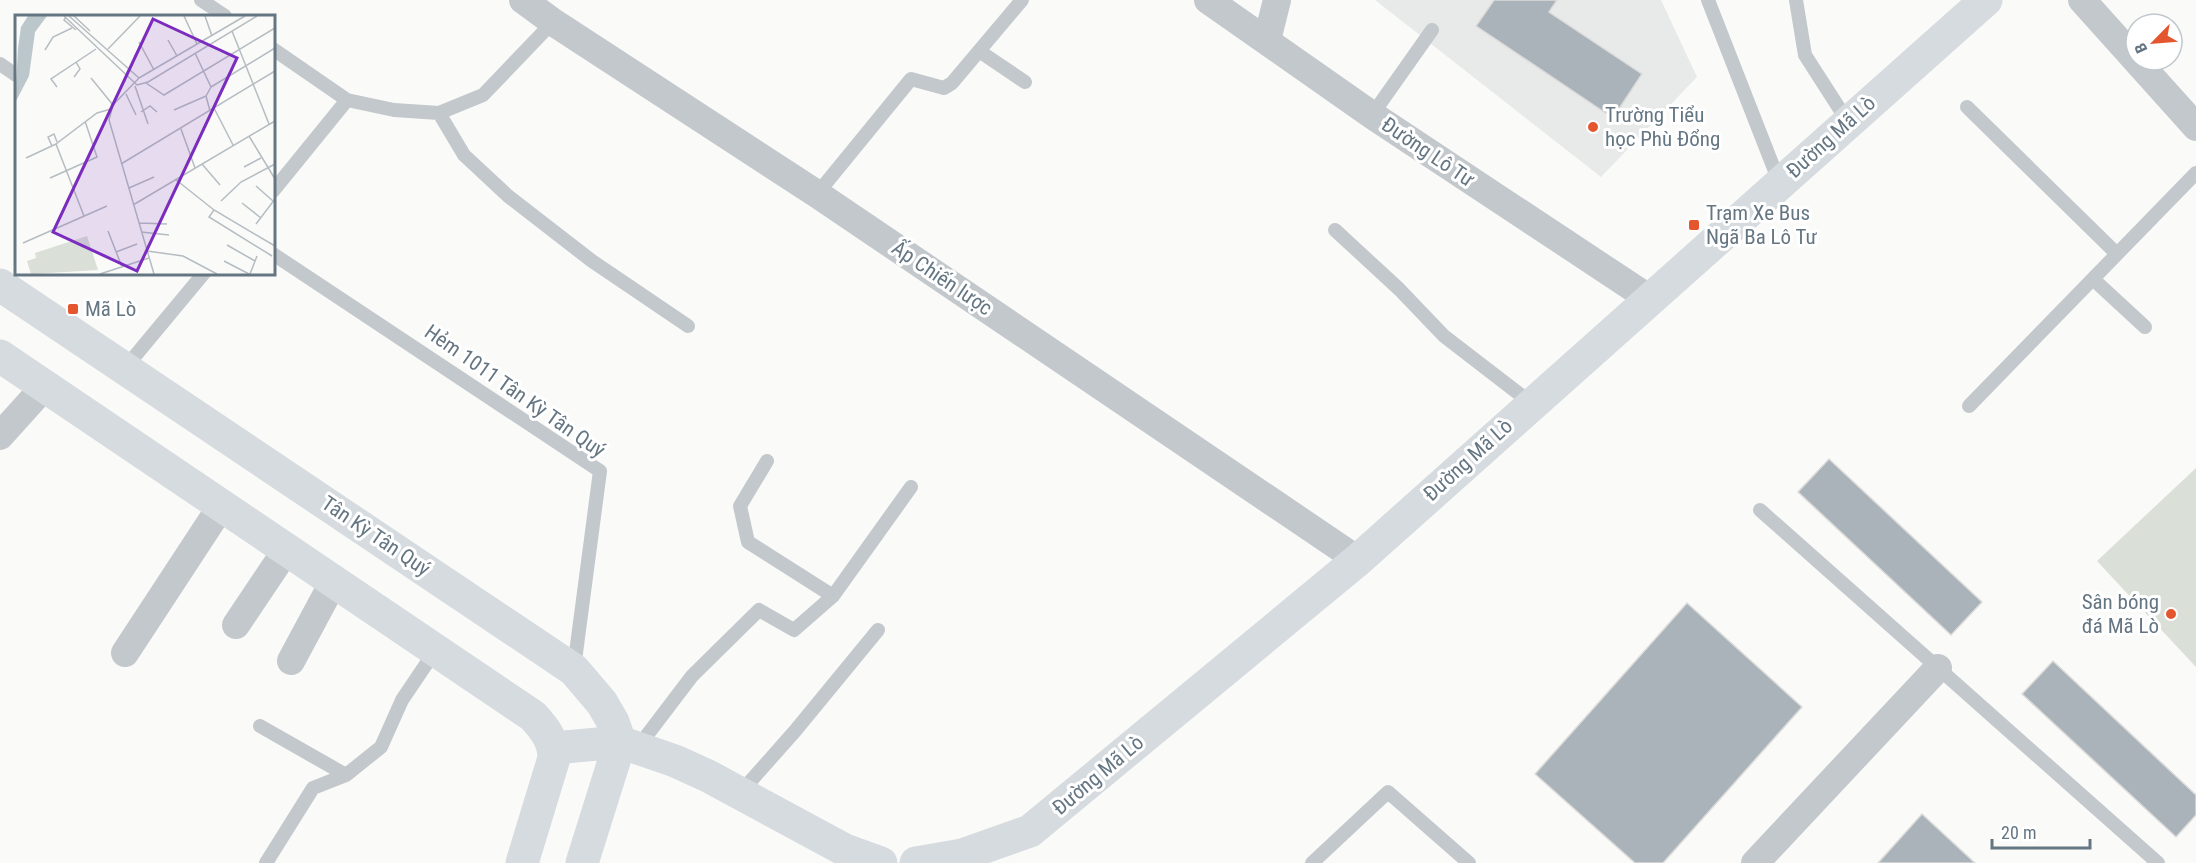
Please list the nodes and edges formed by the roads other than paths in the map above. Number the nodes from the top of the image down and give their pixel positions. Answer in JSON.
{"nodes":[{"id":1,"x":201,"y":0,"type":"edge"},
{"id":2,"x":523,"y":0,"type":"edge"},
{"id":3,"x":1022,"y":0,"type":"edge"},
{"id":4,"x":1208,"y":0,"type":"edge"},
{"id":5,"x":1277,"y":0,"type":"edge"},
{"id":6,"x":1708,"y":0,"type":"edge"},
{"id":7,"x":1796,"y":0,"type":"edge"},
{"id":8,"x":2082,"y":0,"type":"edge"},
{"id":9,"x":1984,"y":1,"type":"edge"},
{"id":10,"x":224,"y":15,"type":"edge"},
{"id":11,"x":553,"y":22,"type":"junction"},
{"id":12,"x":1432,"y":30,"type":"dead end"},
{"id":13,"x":1267,"y":40,"type":"junction"},
{"id":14,"x":274,"y":50,"type":"edge"},
{"id":15,"x":979,"y":51,"type":"junction"},
{"id":16,"x":0,"y":64,"type":"edge"},
{"id":17,"x":15,"y":74,"type":"edge"},
{"id":18,"x":1025,"y":82,"type":"dead end"},
{"id":19,"x":347,"y":100,"type":"junction"},
{"id":20,"x":1967,"y":107,"type":"dead end"},
{"id":21,"x":439,"y":113,"type":"junction"},
{"id":22,"x":1372,"y":115,"type":"junction"},
{"id":23,"x":1848,"y":122,"type":"junction"},
{"id":24,"x":2196,"y":127,"type":"edge"},
{"id":25,"x":2196,"y":173,"type":"edge"},
{"id":26,"x":1780,"y":184,"type":"junction"},
{"id":27,"x":274,"y":189,"type":"edge"},
{"id":28,"x":817,"y":194,"type":"junction"},
{"id":29,"x":1335,"y":230,"type":"dead end"},
{"id":30,"x":2116,"y":253,"type":"junction"},
{"id":31,"x":274,"y":255,"type":"edge"},
{"id":32,"x":203,"y":274,"type":"edge"},
{"id":33,"x":2093,"y":279,"type":"junction"},
{"id":34,"x":0,"y":285,"type":"edge"},
{"id":35,"x":1650,"y":299,"type":"junction"},
{"id":36,"x":688,"y":326,"type":"dead end"},
{"id":37,"x":2145,"y":327,"type":"dead end"},
{"id":38,"x":0,"y":356,"type":"edge"},
{"id":39,"x":124,"y":368,"type":"junction"},
{"id":40,"x":45,"y":386,"type":"junction"},
{"id":41,"x":1532,"y":403,"type":"junction"},
{"id":42,"x":1969,"y":406,"type":"dead end"},
{"id":43,"x":0,"y":436,"type":"edge"},
{"id":44,"x":767,"y":461,"type":"dead end"},
{"id":45,"x":910,"y":488,"type":"dead end"},
{"id":46,"x":222,"y":506,"type":"junction"},
{"id":47,"x":1760,"y":510,"type":"dead end"},
{"id":48,"x":287,"y":549,"type":"junction"},
{"id":49,"x":1358,"y":560,"type":"junction"},
{"id":50,"x":334,"y":580,"type":"junction"},
{"id":51,"x":832,"y":596,"type":"junction"},
{"id":52,"x":236,"y":625,"type":"dead end"},
{"id":53,"x":878,"y":630,"type":"dead end"},
{"id":54,"x":437,"y":649,"type":"junction"},
{"id":55,"x":124,"y":653,"type":"dead end"},
{"id":56,"x":291,"y":661,"type":"dead end"},
{"id":57,"x":1938,"y":668,"type":"junction"},
{"id":58,"x":574,"y":670,"type":"junction"},
{"id":59,"x":260,"y":726,"type":"dead end"},
{"id":60,"x":629,"y":745,"type":"junction"},
{"id":61,"x":554,"y":748,"type":"junction"},
{"id":62,"x":346,"y":775,"type":"junction"},
{"id":63,"x":741,"y":793,"type":"junction"},
{"id":64,"x":266,"y":863,"type":"edge"},
{"id":65,"x":522,"y":863,"type":"edge"},
{"id":66,"x":582,"y":863,"type":"edge"},
{"id":67,"x":881,"y":863,"type":"edge"},
{"id":68,"x":916,"y":863,"type":"edge"},
{"id":69,"x":925,"y":863,"type":"edge"},
{"id":70,"x":1312,"y":863,"type":"edge"},
{"id":71,"x":1469,"y":863,"type":"edge"},
{"id":72,"x":1755,"y":863,"type":"edge"},
{"id":73,"x":2158,"y":863,"type":"edge"}],
"edges":[{"from":1,"to":10,"type":"lane"},
{"from":2,"to":11,"type":"street","name":"Ấp Chiến lược"},
{"from":3,"to":15,"type":"lane"},
{"from":4,"to":13,"type":"street","name":"Đường Lô Tư"},
{"from":5,"to":13,"type":"street"},
{"from":6,"to":26,"type":"lane"},
{"from":7,"to":23,"type":"lane"},
{"from":8,"to":24,"type":"street"},
{"from":9,"to":23,"type":"main road","name":"Đường Mã Lò"},
{"from":11,"to":21,"type":"lane"},
{"from":11,"to":28,"type":"street","name":"Ấp Chiến lược"},
{"from":12,"to":22,"type":"lane"},
{"from":13,"to":22,"type":"street","name":"Đường Lô Tư"},
{"from":14,"to":19,"type":"lane"},
{"from":15,"to":18,"type":"lane"},
{"from":15,"to":28,"type":"lane"},
{"from":16,"to":17,"type":"lane"},
{"from":19,"to":21,"type":"lane"},
{"from":19,"to":27,"type":"lane"},
{"from":20,"to":30,"type":"lane"},
{"from":21,"to":36,"type":"lane"},
{"from":22,"to":35,"type":"street","name":"Đường Lô Tư"},
{"from":23,"to":26,"type":"main road","name":"Đường Mã Lò"},
{"from":25,"to":30,"type":"lane"},
{"from":26,"to":35,"type":"main road","name":"Đường Mã Lò"},
{"from":28,"to":49,"type":"street","name":"Ấp Chiến lược"},
{"from":29,"to":41,"type":"lane"},
{"from":30,"to":33,"type":"lane"},
{"from":31,"to":58,"type":"lane","name":"Hẻm 1011 Tân Kỳ Tân Quý"},
{"from":32,"to":39,"type":"lane"},
{"from":33,"to":37,"type":"lane"},
{"from":33,"to":42,"type":"lane"},
{"from":34,"to":39,"type":"main road","name":"Tân Kỳ Tân Quý"},
{"from":35,"to":41,"type":"main road","name":"Đường Mã Lò"},
{"from":38,"to":40,"type":"main road"},
{"from":39,"to":58,"type":"main road","name":"Tân Kỳ Tân Quý"},
{"from":40,"to":43,"type":"street"},
{"from":40,"to":46,"type":"main road"},
{"from":41,"to":49,"type":"main road","name":"Đường Mã Lò"},
{"from":44,"to":51,"type":"lane"},
{"from":45,"to":51,"type":"lane"},
{"from":46,"to":48,"type":"main road"},
{"from":46,"to":55,"type":"street"},
{"from":47,"to":57,"type":"lane"},
{"from":48,"to":50,"type":"main road"},
{"from":48,"to":52,"type":"street"},
{"from":49,"to":69,"type":"main road","name":"Đường Mã Lò"},
{"from":50,"to":54,"type":"main road"},
{"from":50,"to":56,"type":"street"},
{"from":51,"to":60,"type":"lane"},
{"from":53,"to":63,"type":"lane"},
{"from":54,"to":61,"type":"main road"},
{"from":54,"to":62,"type":"lane"},
{"from":57,"to":72,"type":"street"},
{"from":57,"to":73,"type":"lane"},
{"from":58,"to":60,"type":"main road","name":"Tân Kỳ Tân Quý"},
{"from":59,"to":62,"type":"lane"},
{"from":60,"to":61,"type":"main road"},
{"from":60,"to":63,"type":"main road"},
{"from":60,"to":66,"type":"main road"},
{"from":61,"to":65,"type":"main road"},
{"from":62,"to":64,"type":"lane"},
{"from":63,"to":67,"type":"main road"},
{"from":68,"to":69,"type":"main road","name":"Đường Mã Lò"},
{"from":70,"to":71,"type":"lane"}]}
